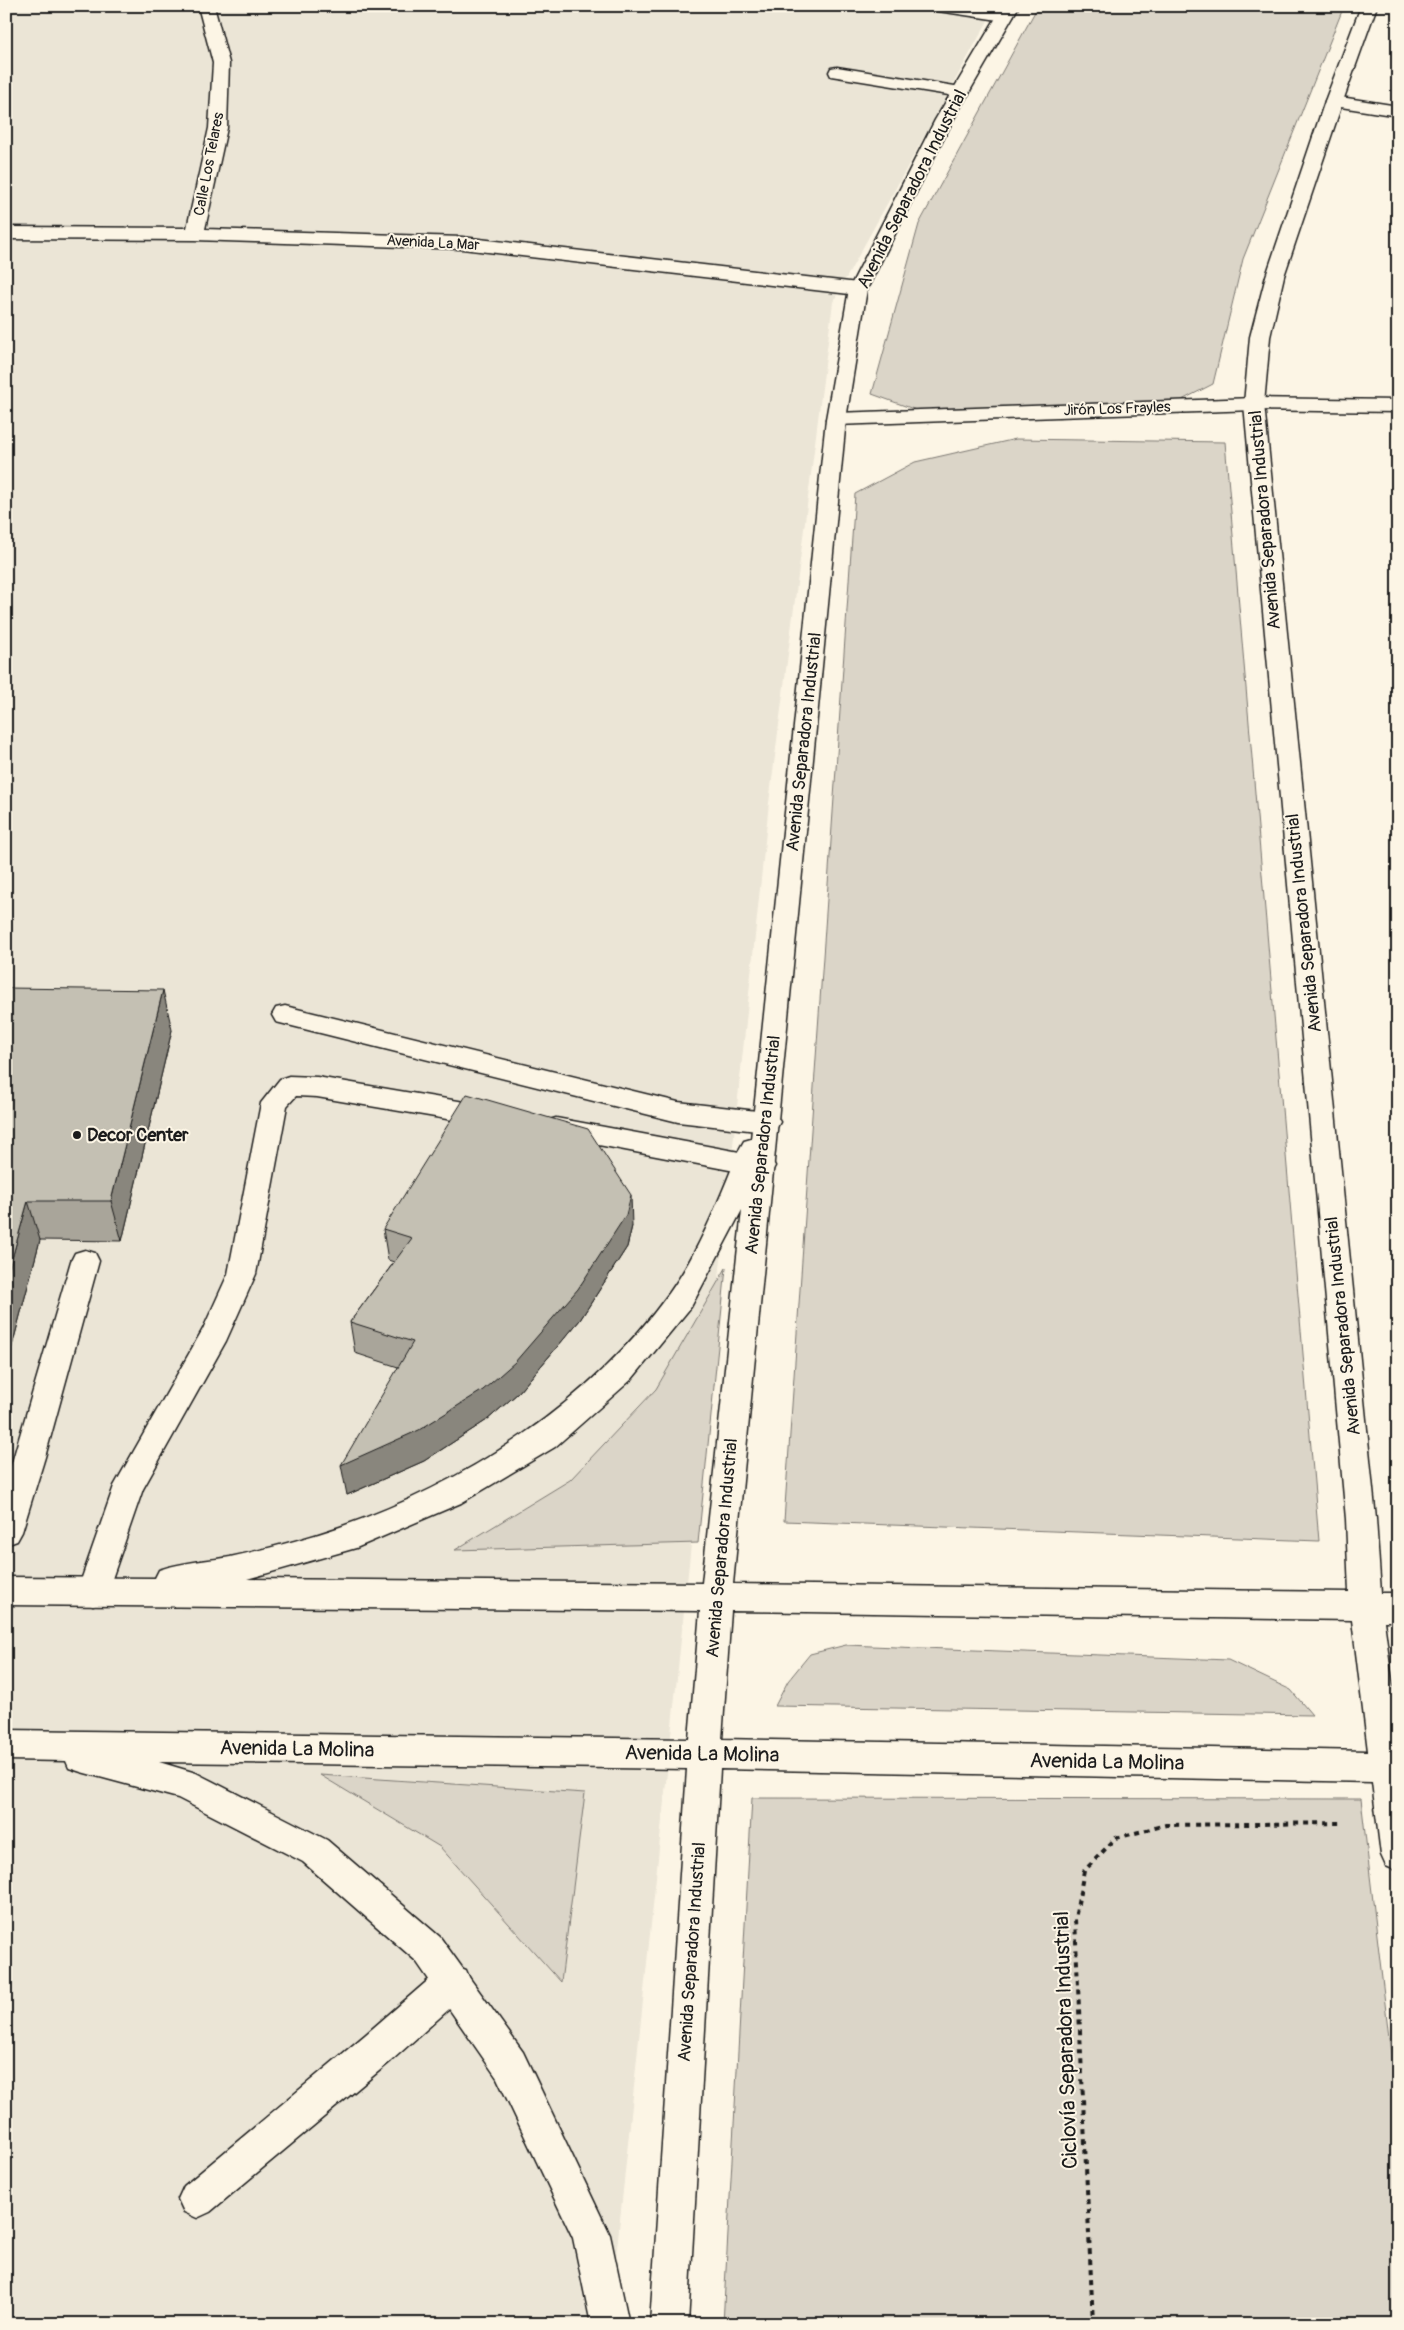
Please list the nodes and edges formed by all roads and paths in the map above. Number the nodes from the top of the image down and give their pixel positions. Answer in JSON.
{"nodes":[{"id":1,"x":206,"y":6,"type":"edge"},
{"id":2,"x":938,"y":6,"type":"edge"},
{"id":3,"x":1369,"y":6,"type":"edge"},
{"id":4,"x":1008,"y":11,"type":"edge"},
{"id":5,"x":836,"y":72,"type":"dead end"},
{"id":6,"x":962,"y":92,"type":"junction"},
{"id":7,"x":1334,"y":101,"type":"junction"},
{"id":8,"x":1398,"y":110,"type":"edge"},
{"id":9,"x":6,"y":233,"type":"edge"},
{"id":10,"x":195,"y":234,"type":"junction"},
{"id":11,"x":858,"y":289,"type":"junction"},
{"id":12,"x":1254,"y":404,"type":"junction"},
{"id":13,"x":1398,"y":406,"type":"edge"},
{"id":14,"x":836,"y":420,"type":"junction"},
{"id":15,"x":285,"y":1014,"type":"dead end"},
{"id":16,"x":766,"y":1122,"type":"junction"},
{"id":17,"x":754,"y":1165,"type":"junction"},
{"id":18,"x":85,"y":1261,"type":"dead end"},
{"id":19,"x":6,"y":1532,"type":"edge"},
{"id":20,"x":6,"y":1591,"type":"edge"},
{"id":21,"x":93,"y":1592,"type":"junction"},
{"id":22,"x":716,"y":1597,"type":"junction"},
{"id":23,"x":1366,"y":1606,"type":"junction"},
{"id":24,"x":1398,"y":1607,"type":"edge"},
{"id":25,"x":6,"y":1745,"type":"edge"},
{"id":26,"x":41,"y":1746,"type":"junction"},
{"id":27,"x":705,"y":1754,"type":"junction"},
{"id":28,"x":1392,"y":1766,"type":"edge"},
{"id":29,"x":1393,"y":1822,"type":"junction"},
{"id":30,"x":1398,"y":1855,"type":"edge"},
{"id":31,"x":453,"y":1982,"type":"junction"},
{"id":32,"x":197,"y":2200,"type":"dead end"},
{"id":33,"x":610,"y":2324,"type":"edge"},
{"id":34,"x":669,"y":2324,"type":"edge"},
{"id":35,"x":1093,"y":2324,"type":"edge"}],
"edges":[{"from":1,"to":10,"type":"main road","name":"Calle Los Telares"},
{"from":2,"to":4,"type":"main road"},
{"from":3,"to":7,"type":"main road","name":"Avenida Separadora Industrial"},
{"from":4,"to":6,"type":"main road","name":"Avenida Separadora Industrial"},
{"from":5,"to":6,"type":"main road"},
{"from":6,"to":11,"type":"main road","name":"Avenida Separadora Industrial"},
{"from":7,"to":8,"type":"main road"},
{"from":7,"to":12,"type":"main road","name":"Avenida Separadora Industrial"},
{"from":9,"to":10,"type":"main road","name":"Avenida La Mar"},
{"from":10,"to":11,"type":"main road","name":"Avenida La Mar"},
{"from":11,"to":14,"type":"main road","name":"Avenida Separadora Industrial"},
{"from":12,"to":13,"type":"main road","name":"Jirón Los Frayles"},
{"from":12,"to":14,"type":"main road","name":"Jirón Los Frayles"},
{"from":12,"to":23,"type":"main road","name":"Avenida Separadora Industrial"},
{"from":14,"to":16,"type":"main road","name":"Avenida Separadora Industrial"},
{"from":15,"to":16,"type":"main road"},
{"from":16,"to":17,"type":"main road","name":"Avenida Separadora Industrial"},
{"from":17,"to":21,"type":"main road","name":"Avenida Separadora Industrial"},
{"from":17,"to":21,"type":"main road"},
{"from":17,"to":22,"type":"main road","name":"Avenida Separadora Industrial"},
{"from":18,"to":19,"type":"main road"},
{"from":20,"to":21,"type":"main road"},
{"from":21,"to":22,"type":"main road"},
{"from":22,"to":23,"type":"main road"},
{"from":22,"to":27,"type":"main road","name":"Avenida Separadora Industrial"},
{"from":23,"to":24,"type":"main road"},
{"from":23,"to":28,"type":"main road","name":"Avenida Separadora Industrial"},
{"from":25,"to":26,"type":"main road","name":"Avenida La Molina"},
{"from":26,"to":27,"type":"main road","name":"Avenida La Molina"},
{"from":26,"to":31,"type":"main road"},
{"from":27,"to":28,"type":"main road","name":"Avenida La Molina"},
{"from":27,"to":34,"type":"main road","name":"Avenida Separadora Industrial"},
{"from":28,"to":29,"type":"main road","name":"Avenida Separadora Industrial"},
{"from":29,"to":30,"type":"main road","name":"Avenida Separadora Industrial"},
{"from":29,"to":35,"type":"path","name":"Ciclovía Separadora Industrial"},
{"from":31,"to":32,"type":"main road"},
{"from":31,"to":33,"type":"main road"}]}
